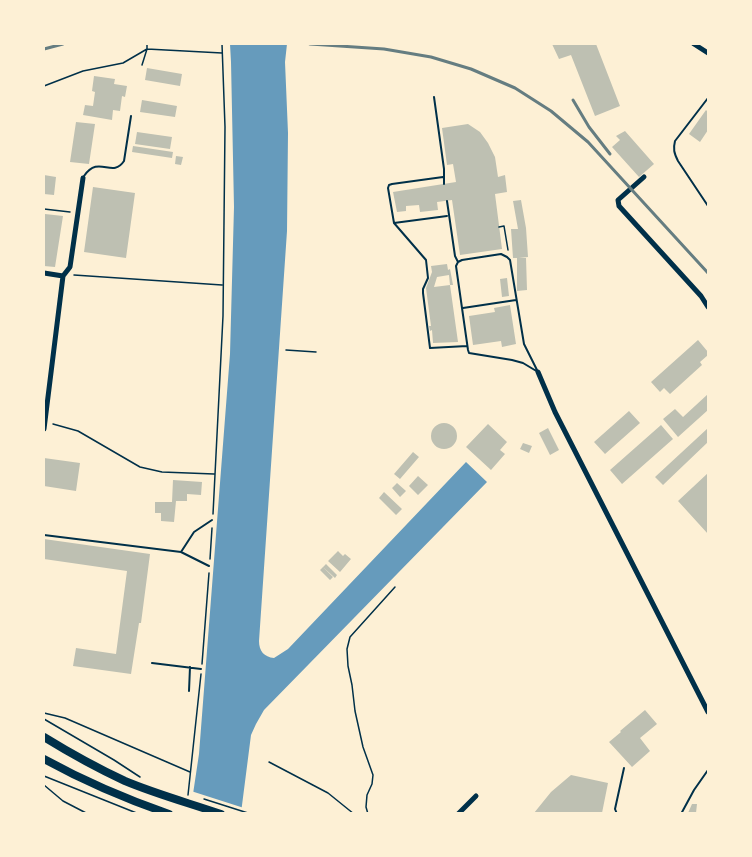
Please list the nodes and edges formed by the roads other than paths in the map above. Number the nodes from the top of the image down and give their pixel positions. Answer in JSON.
{"nodes":[{"id":1,"x":694,"y":44,"type":"edge"},
{"id":2,"x":708,"y":53,"type":"edge"},
{"id":3,"x":434,"y":97,"type":"dead end"},
{"id":4,"x":708,"y":98,"type":"edge"},
{"id":5,"x":132,"y":116,"type":"dead end"},
{"id":6,"x":443,"y":177,"type":"junction"},
{"id":7,"x":644,"y":177,"type":"dead end"},
{"id":8,"x":83,"y":178,"type":"joint"},
{"id":9,"x":444,"y":184,"type":"dead end"},
{"id":10,"x":447,"y":201,"type":"dead end"},
{"id":11,"x":708,"y":206,"type":"edge"},
{"id":12,"x":448,"y":216,"type":"junction"},
{"id":13,"x":394,"y":223,"type":"junction"},
{"id":14,"x":458,"y":262,"type":"junction"},
{"id":15,"x":44,"y":273,"type":"edge"},
{"id":16,"x":65,"y":275,"type":"junction"},
{"id":17,"x":516,"y":300,"type":"junction"},
{"id":18,"x":708,"y":307,"type":"edge"},
{"id":19,"x":463,"y":308,"type":"junction"},
{"id":20,"x":467,"y":346,"type":"junction"},
{"id":21,"x":538,"y":372,"type":"junction"},
{"id":22,"x":44,"y":425,"type":"edge"},
{"id":23,"x":212,"y":520,"type":"road end"},
{"id":24,"x":44,"y":535,"type":"edge"},
{"id":25,"x":181,"y":552,"type":"junction"},
{"id":26,"x":209,"y":566,"type":"road end"},
{"id":27,"x":152,"y":663,"type":"dead end"},
{"id":28,"x":190,"y":667,"type":"junction"},
{"id":29,"x":201,"y":669,"type":"road end"},
{"id":30,"x":189,"y":691,"type":"dead end"},
{"id":31,"x":708,"y":712,"type":"edge"},
{"id":32,"x":44,"y":737,"type":"edge"},
{"id":33,"x":44,"y":759,"type":"edge"},
{"id":34,"x":624,"y":768,"type":"dead end"},
{"id":35,"x":708,"y":770,"type":"edge"},
{"id":36,"x":476,"y":796,"type":"dead end"},
{"id":37,"x":170,"y":813,"type":"edge"},
{"id":38,"x":221,"y":813,"type":"edge"},
{"id":39,"x":458,"y":813,"type":"edge"},
{"id":40,"x":617,"y":813,"type":"edge"},
{"id":41,"x":681,"y":813,"type":"edge"}],
"edges":[{"from":1,"to":2,"type":"street"},
{"from":3,"to":6,"type":"lane"},
{"from":4,"to":11,"type":"lane"},
{"from":5,"to":8,"type":"lane"},
{"from":6,"to":9,"type":"lane"},
{"from":6,"to":13,"type":"lane"},
{"from":7,"to":18,"type":"street"},
{"from":8,"to":16,"type":"street"},
{"from":10,"to":12,"type":"lane"},
{"from":12,"to":13,"type":"lane"},
{"from":12,"to":14,"type":"lane"},
{"from":13,"to":20,"type":"lane"},
{"from":14,"to":17,"type":"lane"},
{"from":14,"to":19,"type":"lane"},
{"from":15,"to":16,"type":"street"},
{"from":16,"to":22,"type":"street"},
{"from":17,"to":19,"type":"lane"},
{"from":17,"to":21,"type":"lane"},
{"from":19,"to":20,"type":"lane"},
{"from":20,"to":21,"type":"lane"},
{"from":21,"to":31,"type":"street"},
{"from":23,"to":25,"type":"lane"},
{"from":24,"to":25,"type":"lane"},
{"from":25,"to":26,"type":"lane"},
{"from":27,"to":28,"type":"lane"},
{"from":28,"to":29,"type":"lane"},
{"from":28,"to":30,"type":"lane"},
{"from":32,"to":38,"type":"main road"},
{"from":33,"to":37,"type":"main road"},
{"from":34,"to":40,"type":"lane"},
{"from":35,"to":41,"type":"lane"},
{"from":36,"to":39,"type":"street"}]}
